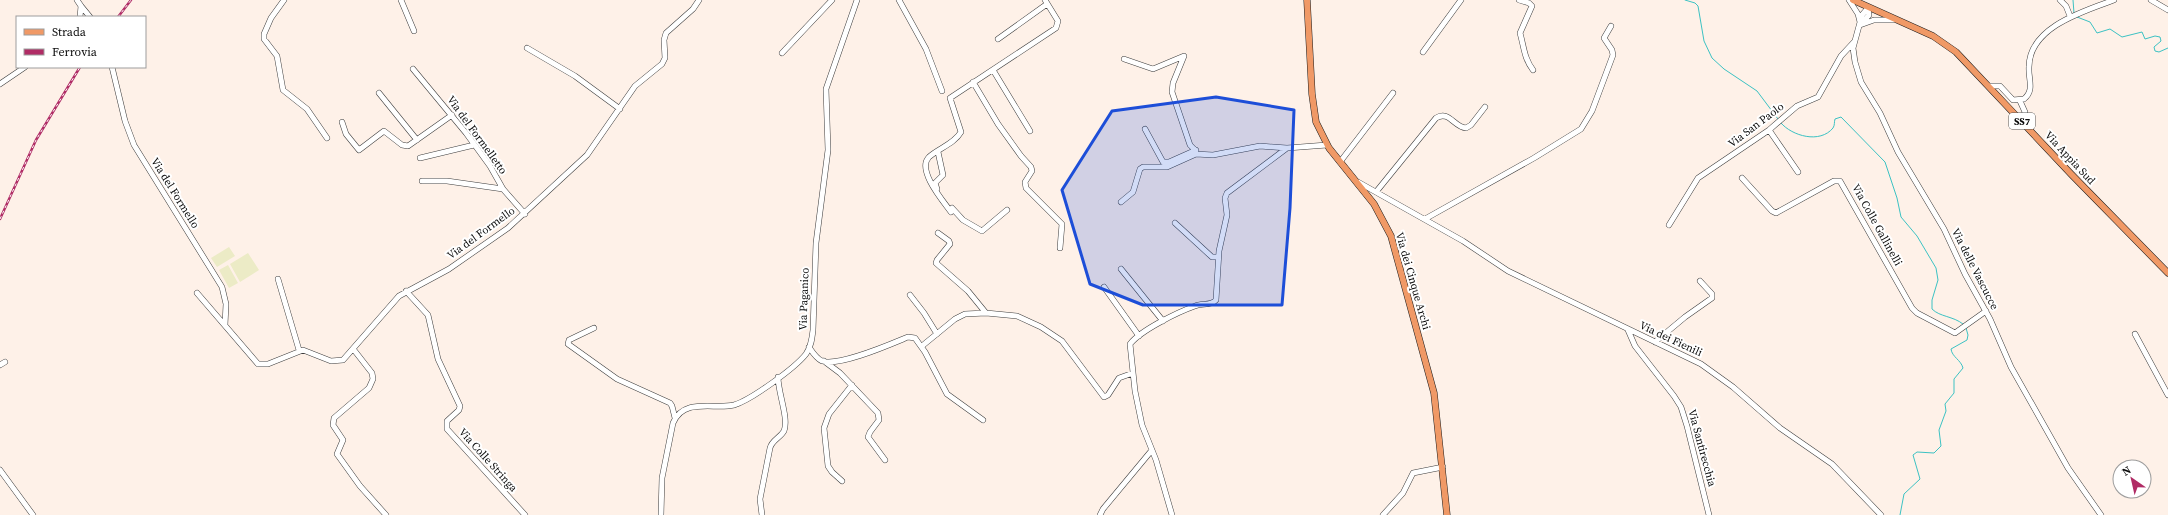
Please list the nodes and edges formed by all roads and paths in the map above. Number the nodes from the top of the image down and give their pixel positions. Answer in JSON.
{"nodes":[{"id":1,"x":77,"y":0,"type":"edge"},
{"id":2,"x":284,"y":0,"type":"edge"},
{"id":3,"x":401,"y":0,"type":"edge"},
{"id":4,"x":699,"y":0,"type":"edge"},
{"id":5,"x":832,"y":0,"type":"edge"},
{"id":6,"x":857,"y":0,"type":"edge"},
{"id":7,"x":899,"y":0,"type":"edge"},
{"id":8,"x":1307,"y":0,"type":"edge"},
{"id":9,"x":1461,"y":0,"type":"edge"},
{"id":10,"x":1519,"y":0,"type":"edge"},
{"id":11,"x":1849,"y":0,"type":"edge"},
{"id":12,"x":1853,"y":0,"type":"edge"},
{"id":13,"x":2060,"y":0,"type":"edge"},
{"id":14,"x":2114,"y":0,"type":"edge"},
{"id":15,"x":2151,"y":0,"type":"edge"},
{"id":16,"x":1046,"y":2,"type":"edge"},
{"id":17,"x":81,"y":6,"type":"junction"},
{"id":18,"x":1868,"y":8,"type":"junction"},
{"id":19,"x":2168,"y":10,"type":"edge"},
{"id":20,"x":80,"y":16,"type":"edge"},
{"id":21,"x":89,"y":16,"type":"edge"},
{"id":22,"x":2070,"y":16,"type":"junction"},
{"id":23,"x":1894,"y":20,"type":"junction"},
{"id":24,"x":1860,"y":25,"type":"junction"},
{"id":25,"x":1611,"y":26,"type":"dead end"},
{"id":26,"x":414,"y":31,"type":"dead end"},
{"id":27,"x":998,"y":39,"type":"dead end"},
{"id":28,"x":1854,"y":42,"type":"junction"},
{"id":29,"x":527,"y":48,"type":"dead end"},
{"id":30,"x":1423,"y":52,"type":"dead end"},
{"id":31,"x":782,"y":53,"type":"dead end"},
{"id":32,"x":1124,"y":59,"type":"dead end"},
{"id":33,"x":24,"y":68,"type":"edge"},
{"id":34,"x":112,"y":68,"type":"edge"},
{"id":35,"x":413,"y":69,"type":"dead end"},
{"id":36,"x":993,"y":70,"type":"junction"},
{"id":37,"x":1533,"y":70,"type":"dead end"},
{"id":38,"x":973,"y":82,"type":"junction"},
{"id":39,"x":0,"y":84,"type":"edge"},
{"id":40,"x":1990,"y":86,"type":"junction"},
{"id":41,"x":942,"y":91,"type":"dead end"},
{"id":42,"x":379,"y":93,"type":"dead end"},
{"id":43,"x":1393,"y":93,"type":"dead end"},
{"id":44,"x":2020,"y":101,"type":"junction"},
{"id":45,"x":1485,"y":107,"type":"dead end"},
{"id":46,"x":620,"y":109,"type":"junction"},
{"id":47,"x":452,"y":115,"type":"junction"},
{"id":48,"x":2022,"y":121,"type":"junction"},
{"id":49,"x":342,"y":122,"type":"dead end"},
{"id":50,"x":1145,"y":129,"type":"dead end"},
{"id":51,"x":1769,"y":130,"type":"junction"},
{"id":52,"x":1030,"y":131,"type":"dead end"},
{"id":53,"x":327,"y":138,"type":"dead end"},
{"id":54,"x":417,"y":140,"type":"junction"},
{"id":55,"x":474,"y":145,"type":"junction"},
{"id":56,"x":1327,"y":145,"type":"junction"},
{"id":57,"x":1287,"y":148,"type":"junction"},
{"id":58,"x":1194,"y":150,"type":"junction"},
{"id":59,"x":938,"y":152,"type":"junction"},
{"id":60,"x":1217,"y":154,"type":"junction"},
{"id":61,"x":420,"y":158,"type":"dead end"},
{"id":62,"x":1340,"y":162,"type":"junction"},
{"id":63,"x":1798,"y":172,"type":"dead end"},
{"id":64,"x":1742,"y":178,"type":"dead end"},
{"id":65,"x":422,"y":181,"type":"dead end"},
{"id":66,"x":1356,"y":181,"type":"junction"},
{"id":67,"x":503,"y":189,"type":"junction"},
{"id":68,"x":1376,"y":192,"type":"junction"},
{"id":69,"x":1121,"y":202,"type":"dead end"},
{"id":70,"x":1007,"y":210,"type":"dead end"},
{"id":71,"x":951,"y":212,"type":"dead end"},
{"id":72,"x":525,"y":214,"type":"junction"},
{"id":73,"x":1425,"y":219,"type":"junction"},
{"id":74,"x":1176,"y":222,"type":"dead end"},
{"id":75,"x":1669,"y":225,"type":"dead end"},
{"id":76,"x":938,"y":232,"type":"dead end"},
{"id":77,"x":1060,"y":248,"type":"dead end"},
{"id":78,"x":1218,"y":257,"type":"junction"},
{"id":79,"x":1121,"y":269,"type":"dead end"},
{"id":80,"x":2168,"y":273,"type":"edge"},
{"id":81,"x":278,"y":279,"type":"dead end"},
{"id":82,"x":1700,"y":281,"type":"dead end"},
{"id":83,"x":1104,"y":288,"type":"dead end"},
{"id":84,"x":406,"y":291,"type":"junction"},
{"id":85,"x":197,"y":293,"type":"dead end"},
{"id":86,"x":910,"y":295,"type":"dead end"},
{"id":87,"x":1986,"y":311,"type":"junction"},
{"id":88,"x":986,"y":313,"type":"junction"},
{"id":89,"x":1163,"y":321,"type":"junction"},
{"id":90,"x":225,"y":325,"type":"junction"},
{"id":91,"x":594,"y":328,"type":"dead end"},
{"id":92,"x":1628,"y":330,"type":"junction"},
{"id":93,"x":937,"y":334,"type":"junction"},
{"id":94,"x":2135,"y":334,"type":"dead end"},
{"id":95,"x":1140,"y":336,"type":"junction"},
{"id":96,"x":1656,"y":342,"type":"junction"},
{"id":97,"x":922,"y":346,"type":"junction"},
{"id":98,"x":809,"y":348,"type":"junction"},
{"id":99,"x":299,"y":350,"type":"junction"},
{"id":100,"x":354,"y":350,"type":"junction"},
{"id":101,"x":824,"y":361,"type":"junction"},
{"id":102,"x":5,"y":362,"type":"dead end"},
{"id":103,"x":0,"y":365,"type":"edge"},
{"id":104,"x":1133,"y":373,"type":"junction"},
{"id":105,"x":778,"y":377,"type":"junction"},
{"id":106,"x":852,"y":385,"type":"junction"},
{"id":107,"x":2168,"y":395,"type":"edge"},
{"id":108,"x":675,"y":418,"type":"junction"},
{"id":109,"x":983,"y":420,"type":"dead end"},
{"id":110,"x":1152,"y":450,"type":"junction"},
{"id":111,"x":885,"y":460,"type":"dead end"},
{"id":112,"x":1443,"y":467,"type":"junction"},
{"id":113,"x":0,"y":470,"type":"edge"},
{"id":114,"x":842,"y":481,"type":"dead end"},
{"id":115,"x":33,"y":515,"type":"edge"},
{"id":116,"x":386,"y":515,"type":"edge"},
{"id":117,"x":525,"y":515,"type":"edge"},
{"id":118,"x":661,"y":515,"type":"edge"},
{"id":119,"x":762,"y":515,"type":"edge"},
{"id":120,"x":1100,"y":515,"type":"edge"},
{"id":121,"x":1172,"y":515,"type":"edge"},
{"id":122,"x":1383,"y":515,"type":"edge"},
{"id":123,"x":1447,"y":515,"type":"edge"},
{"id":124,"x":1709,"y":515,"type":"edge"},
{"id":125,"x":1881,"y":515,"type":"edge"},
{"id":126,"x":2101,"y":515,"type":"edge"}],
"edges":[{"from":1,"to":17,"type":"street"},
{"from":2,"to":53,"type":"street"},
{"from":3,"to":26,"type":"street"},
{"from":4,"to":46,"type":"street","name":"Via del Formello"},
{"from":5,"to":31,"type":"street"},
{"from":6,"to":98,"type":"street","name":"Via Paganico"},
{"from":7,"to":41,"type":"street"},
{"from":8,"to":56,"type":"main road","name":"Via dei Cinque Archi"},
{"from":9,"to":30,"type":"street"},
{"from":10,"to":37,"type":"street"},
{"from":11,"to":24,"type":"street"},
{"from":12,"to":18,"type":"main road","name":"Via Appia Sud","number":"SS7"},
{"from":13,"to":22,"type":"street"},
{"from":14,"to":22,"type":"street"},
{"from":15,"to":19,"type":"street"},
{"from":16,"to":27,"type":"street"},
{"from":16,"to":36,"type":"street"},
{"from":17,"to":20,"type":"street"},
{"from":17,"to":21,"type":"street"},
{"from":18,"to":23,"type":"main road","name":"Via Appia Sud","number":"SS7"},
{"from":18,"to":24,"type":"street","name":"Via delle Vascucce"},
{"from":22,"to":44,"type":"street"},
{"from":23,"to":24,"type":"street"},
{"from":23,"to":40,"type":"main road","name":"Via Appia Sud","number":"SS7"},
{"from":24,"to":28,"type":"street","name":"Via delle Vascucce"},
{"from":25,"to":73,"type":"street"},
{"from":28,"to":51,"type":"street","name":"Via San Paolo"},
{"from":28,"to":87,"type":"street","name":"Via delle Vascucce"},
{"from":29,"to":46,"type":"street"},
{"from":32,"to":58,"type":"street"},
{"from":33,"to":39,"type":"street"},
{"from":34,"to":90,"type":"street","name":"Via del Formello"},
{"from":35,"to":47,"type":"street","name":"Via del Formelletto"},
{"from":36,"to":38,"type":"street"},
{"from":36,"to":52,"type":"street"},
{"from":38,"to":59,"type":"street"},
{"from":38,"to":77,"type":"street"},
{"from":40,"to":44,"type":"street"},
{"from":40,"to":48,"type":"main road","name":"Via Appia Sud","number":"SS7"},
{"from":42,"to":54,"type":"street"},
{"from":43,"to":62,"type":"street"},
{"from":44,"to":48,"type":"street"},
{"from":45,"to":68,"type":"street"},
{"from":46,"to":72,"type":"street","name":"Via del Formello"},
{"from":47,"to":54,"type":"street"},
{"from":47,"to":55,"type":"street","name":"Via del Formelletto"},
{"from":48,"to":80,"type":"main road","name":"Via Appia Sud","number":"SS7"},
{"from":49,"to":54,"type":"street"},
{"from":50,"to":58,"type":"street"},
{"from":51,"to":63,"type":"street"},
{"from":51,"to":75,"type":"street","name":"Via San Paolo"},
{"from":55,"to":61,"type":"street"},
{"from":55,"to":67,"type":"street","name":"Via del Formelletto"},
{"from":56,"to":57,"type":"street"},
{"from":56,"to":62,"type":"main road","name":"Via dei Cinque Archi"},
{"from":57,"to":60,"type":"street"},
{"from":57,"to":78,"type":"street"},
{"from":58,"to":60,"type":"street"},
{"from":59,"to":70,"type":"street"},
{"from":59,"to":71,"type":"street"},
{"from":60,"to":69,"type":"street"},
{"from":62,"to":66,"type":"main road","name":"Via dei Cinque Archi"},
{"from":64,"to":87,"type":"street","name":"Via Colle Gallinelli"},
{"from":65,"to":67,"type":"street"},
{"from":66,"to":68,"type":"street","name":"Via dei Fienili"},
{"from":66,"to":112,"type":"main road","name":"Via dei Cinque Archi"},
{"from":67,"to":72,"type":"street","name":"Via del Formelletto"},
{"from":68,"to":73,"type":"street","name":"Via dei Fienili"},
{"from":72,"to":84,"type":"street","name":"Via del Formello"},
{"from":73,"to":92,"type":"street","name":"Via dei Fienili"},
{"from":74,"to":78,"type":"street"},
{"from":76,"to":88,"type":"street"},
{"from":78,"to":89,"type":"street"},
{"from":79,"to":89,"type":"street"},
{"from":81,"to":99,"type":"street"},
{"from":82,"to":96,"type":"street"},
{"from":83,"to":95,"type":"street"},
{"from":84,"to":100,"type":"street","name":"Via del Formello"},
{"from":84,"to":117,"type":"street","name":"Via Colle Stringa"},
{"from":85,"to":90,"type":"street"},
{"from":86,"to":93,"type":"street"},
{"from":87,"to":126,"type":"street","name":"Via delle Vascucce"},
{"from":88,"to":93,"type":"street"},
{"from":88,"to":104,"type":"street"},
{"from":89,"to":95,"type":"street"},
{"from":90,"to":99,"type":"street"},
{"from":91,"to":108,"type":"street"},
{"from":92,"to":96,"type":"street","name":"Via dei Fienili"},
{"from":92,"to":124,"type":"street","name":"Via Santirecchia"},
{"from":93,"to":97,"type":"street"},
{"from":94,"to":107,"type":"street"},
{"from":95,"to":104,"type":"street"},
{"from":96,"to":125,"type":"street","name":"Via dei Fienili"},
{"from":97,"to":101,"type":"street"},
{"from":97,"to":109,"type":"street"},
{"from":98,"to":101,"type":"street"},
{"from":98,"to":105,"type":"street","name":"Via Paganico"},
{"from":99,"to":100,"type":"street","name":"Via del Formello"},
{"from":100,"to":116,"type":"street"},
{"from":101,"to":106,"type":"street"},
{"from":102,"to":103,"type":"street"},
{"from":104,"to":110,"type":"street"},
{"from":105,"to":108,"type":"street","name":"Via Paganico"},
{"from":105,"to":119,"type":"street"},
{"from":106,"to":111,"type":"street"},
{"from":106,"to":114,"type":"street"},
{"from":108,"to":118,"type":"street"},
{"from":110,"to":120,"type":"street"},
{"from":110,"to":121,"type":"street"},
{"from":112,"to":122,"type":"street"},
{"from":112,"to":123,"type":"main road","name":"Via dei Cinque Archi"},
{"from":113,"to":115,"type":"street"}]}
